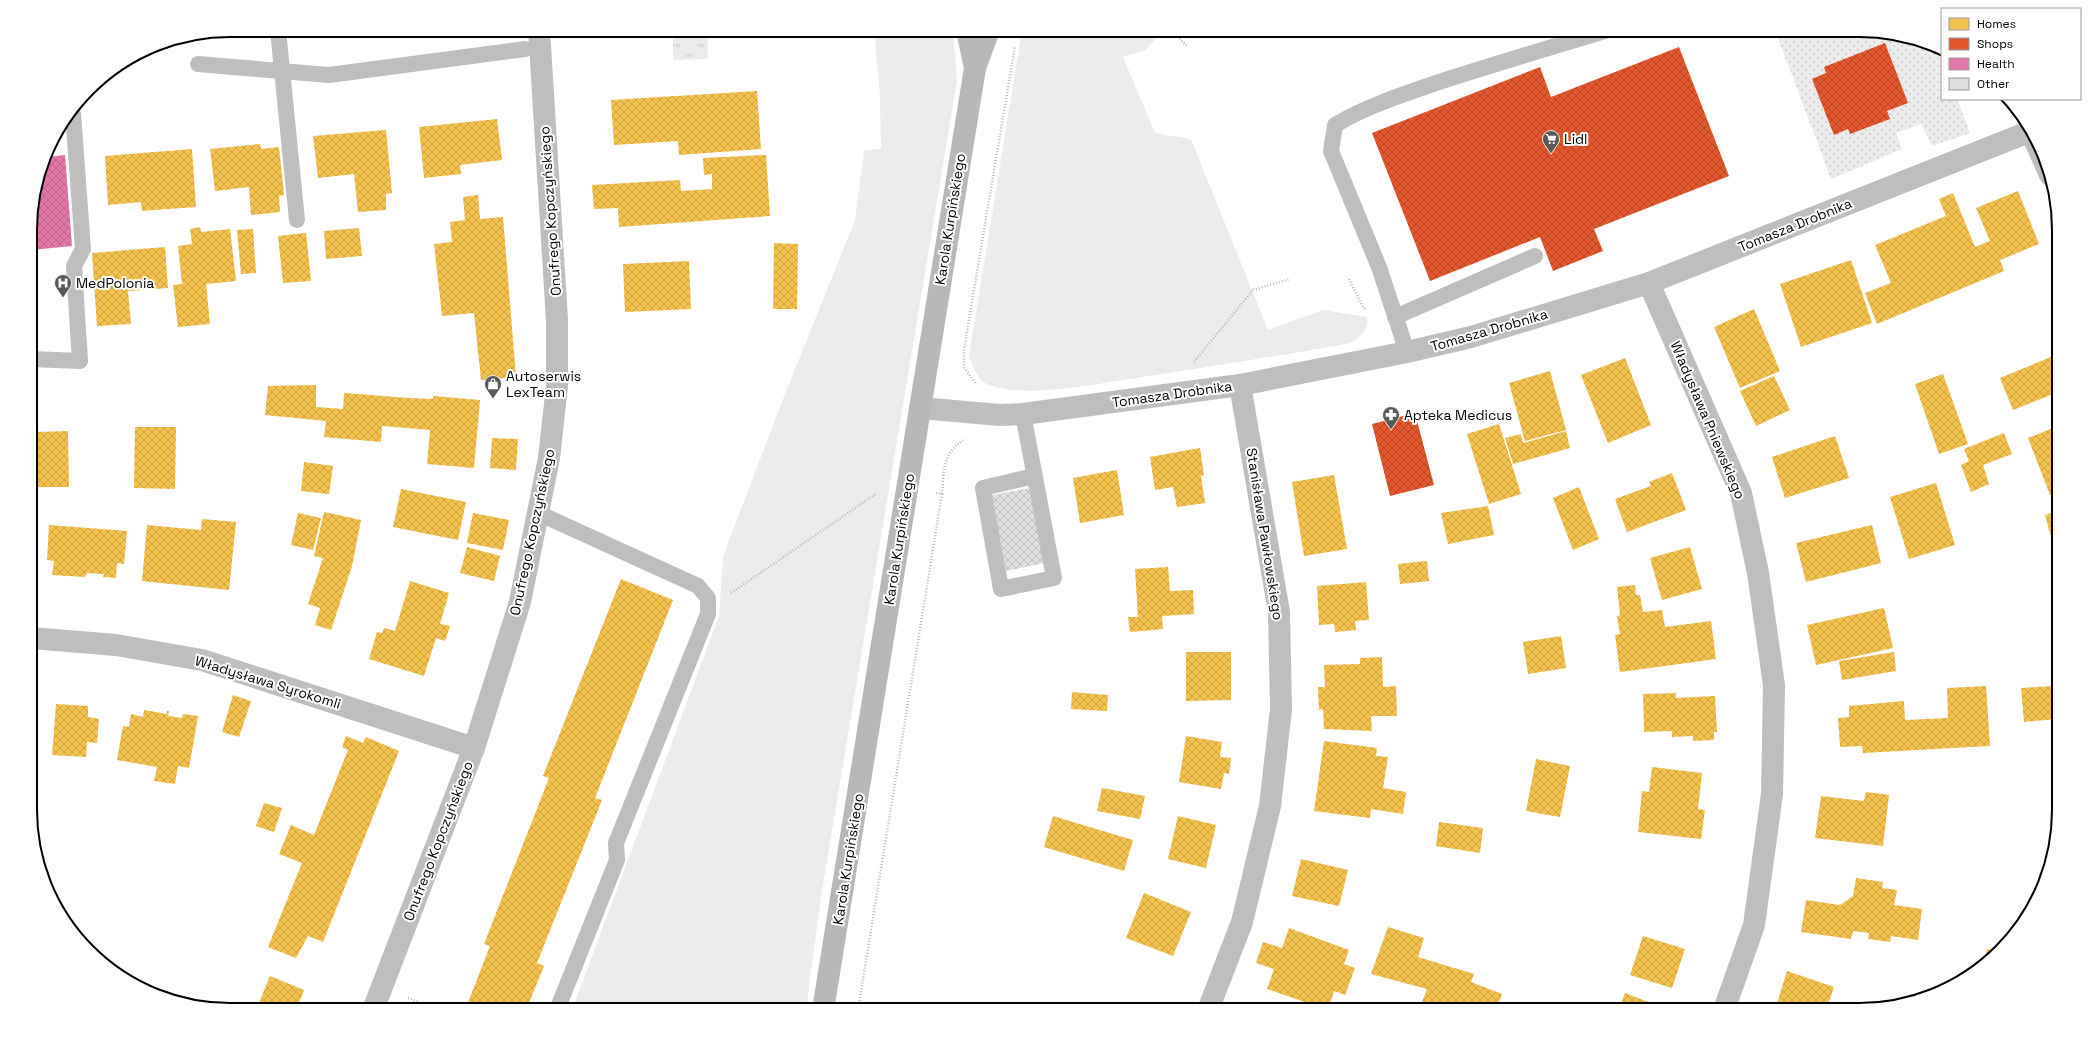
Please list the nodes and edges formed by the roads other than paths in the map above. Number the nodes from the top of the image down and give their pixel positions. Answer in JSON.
{"nodes":[{"id":1,"x":279,"y":37,"type":"edge"},
{"id":2,"x":539,"y":37,"type":"edge"},
{"id":3,"x":968,"y":37,"type":"edge"},
{"id":4,"x":986,"y":37,"type":"edge"},
{"id":5,"x":1586,"y":37,"type":"edge"},
{"id":6,"x":525,"y":49,"type":"dead end"},
{"id":7,"x":198,"y":64,"type":"dead end"},
{"id":8,"x":975,"y":68,"type":"junction"},
{"id":9,"x":282,"y":71,"type":"junction"},
{"id":10,"x":73,"y":118,"type":"edge"},
{"id":11,"x":2025,"y":133,"type":"edge"},
{"id":12,"x":297,"y":220,"type":"dead end"},
{"id":13,"x":1535,"y":256,"type":"dead end"},
{"id":14,"x":1649,"y":283,"type":"junction"},
{"id":15,"x":1395,"y":317,"type":"junction"},
{"id":16,"x":1407,"y":352,"type":"junction"},
{"id":17,"x":37,"y":359,"type":"edge"},
{"id":18,"x":1240,"y":385,"type":"junction"},
{"id":19,"x":920,"y":408,"type":"junction"},
{"id":20,"x":1023,"y":414,"type":"junction"},
{"id":21,"x":1034,"y":476,"type":"junction"},
{"id":22,"x":538,"y":513,"type":"junction"},
{"id":23,"x":37,"y":638,"type":"edge"},
{"id":24,"x":474,"y":748,"type":"junction"},
{"id":25,"x":376,"y":1003,"type":"edge"},
{"id":26,"x":560,"y":1003,"type":"edge"},
{"id":27,"x":824,"y":1003,"type":"edge"},
{"id":28,"x":1211,"y":1003,"type":"edge"},
{"id":29,"x":1726,"y":1003,"type":"edge"}],
"edges":[{"from":1,"to":9,"type":"lane"},
{"from":2,"to":22,"type":"street","name":"Onufrego Kopczyńskiego"},
{"from":3,"to":8,"type":"street","name":"Karola Kurpińskiego"},
{"from":4,"to":8,"type":"street","name":"Karola Kurpińskiego"},
{"from":5,"to":15,"type":"lane"},
{"from":6,"to":9,"type":"lane"},
{"from":7,"to":9,"type":"lane"},
{"from":8,"to":19,"type":"street","name":"Karola Kurpińskiego"},
{"from":9,"to":12,"type":"lane"},
{"from":10,"to":17,"type":"lane"},
{"from":11,"to":14,"type":"street","name":"Tomasza Drobnika"},
{"from":13,"to":15,"type":"lane"},
{"from":14,"to":16,"type":"street","name":"Tomasza Drobnika"},
{"from":14,"to":29,"type":"street","name":"Władysława Pniewskiego"},
{"from":15,"to":16,"type":"lane"},
{"from":16,"to":18,"type":"street","name":"Tomasza Drobnika"},
{"from":18,"to":20,"type":"street","name":"Tomasza Drobnika"},
{"from":18,"to":28,"type":"street","name":"Stanisława Pawłowskiego"},
{"from":19,"to":20,"type":"street","name":"Tomasza Drobnika"},
{"from":19,"to":27,"type":"street","name":"Karola Kurpińskiego"},
{"from":20,"to":21,"type":"lane"},
{"from":21,"to":21,"type":"lane"},
{"from":22,"to":24,"type":"street","name":"Onufrego Kopczyńskiego"},
{"from":22,"to":26,"type":"lane"},
{"from":23,"to":24,"type":"street","name":"Władysława Syrokomli"},
{"from":24,"to":25,"type":"street","name":"Onufrego Kopczyńskiego"}]}
